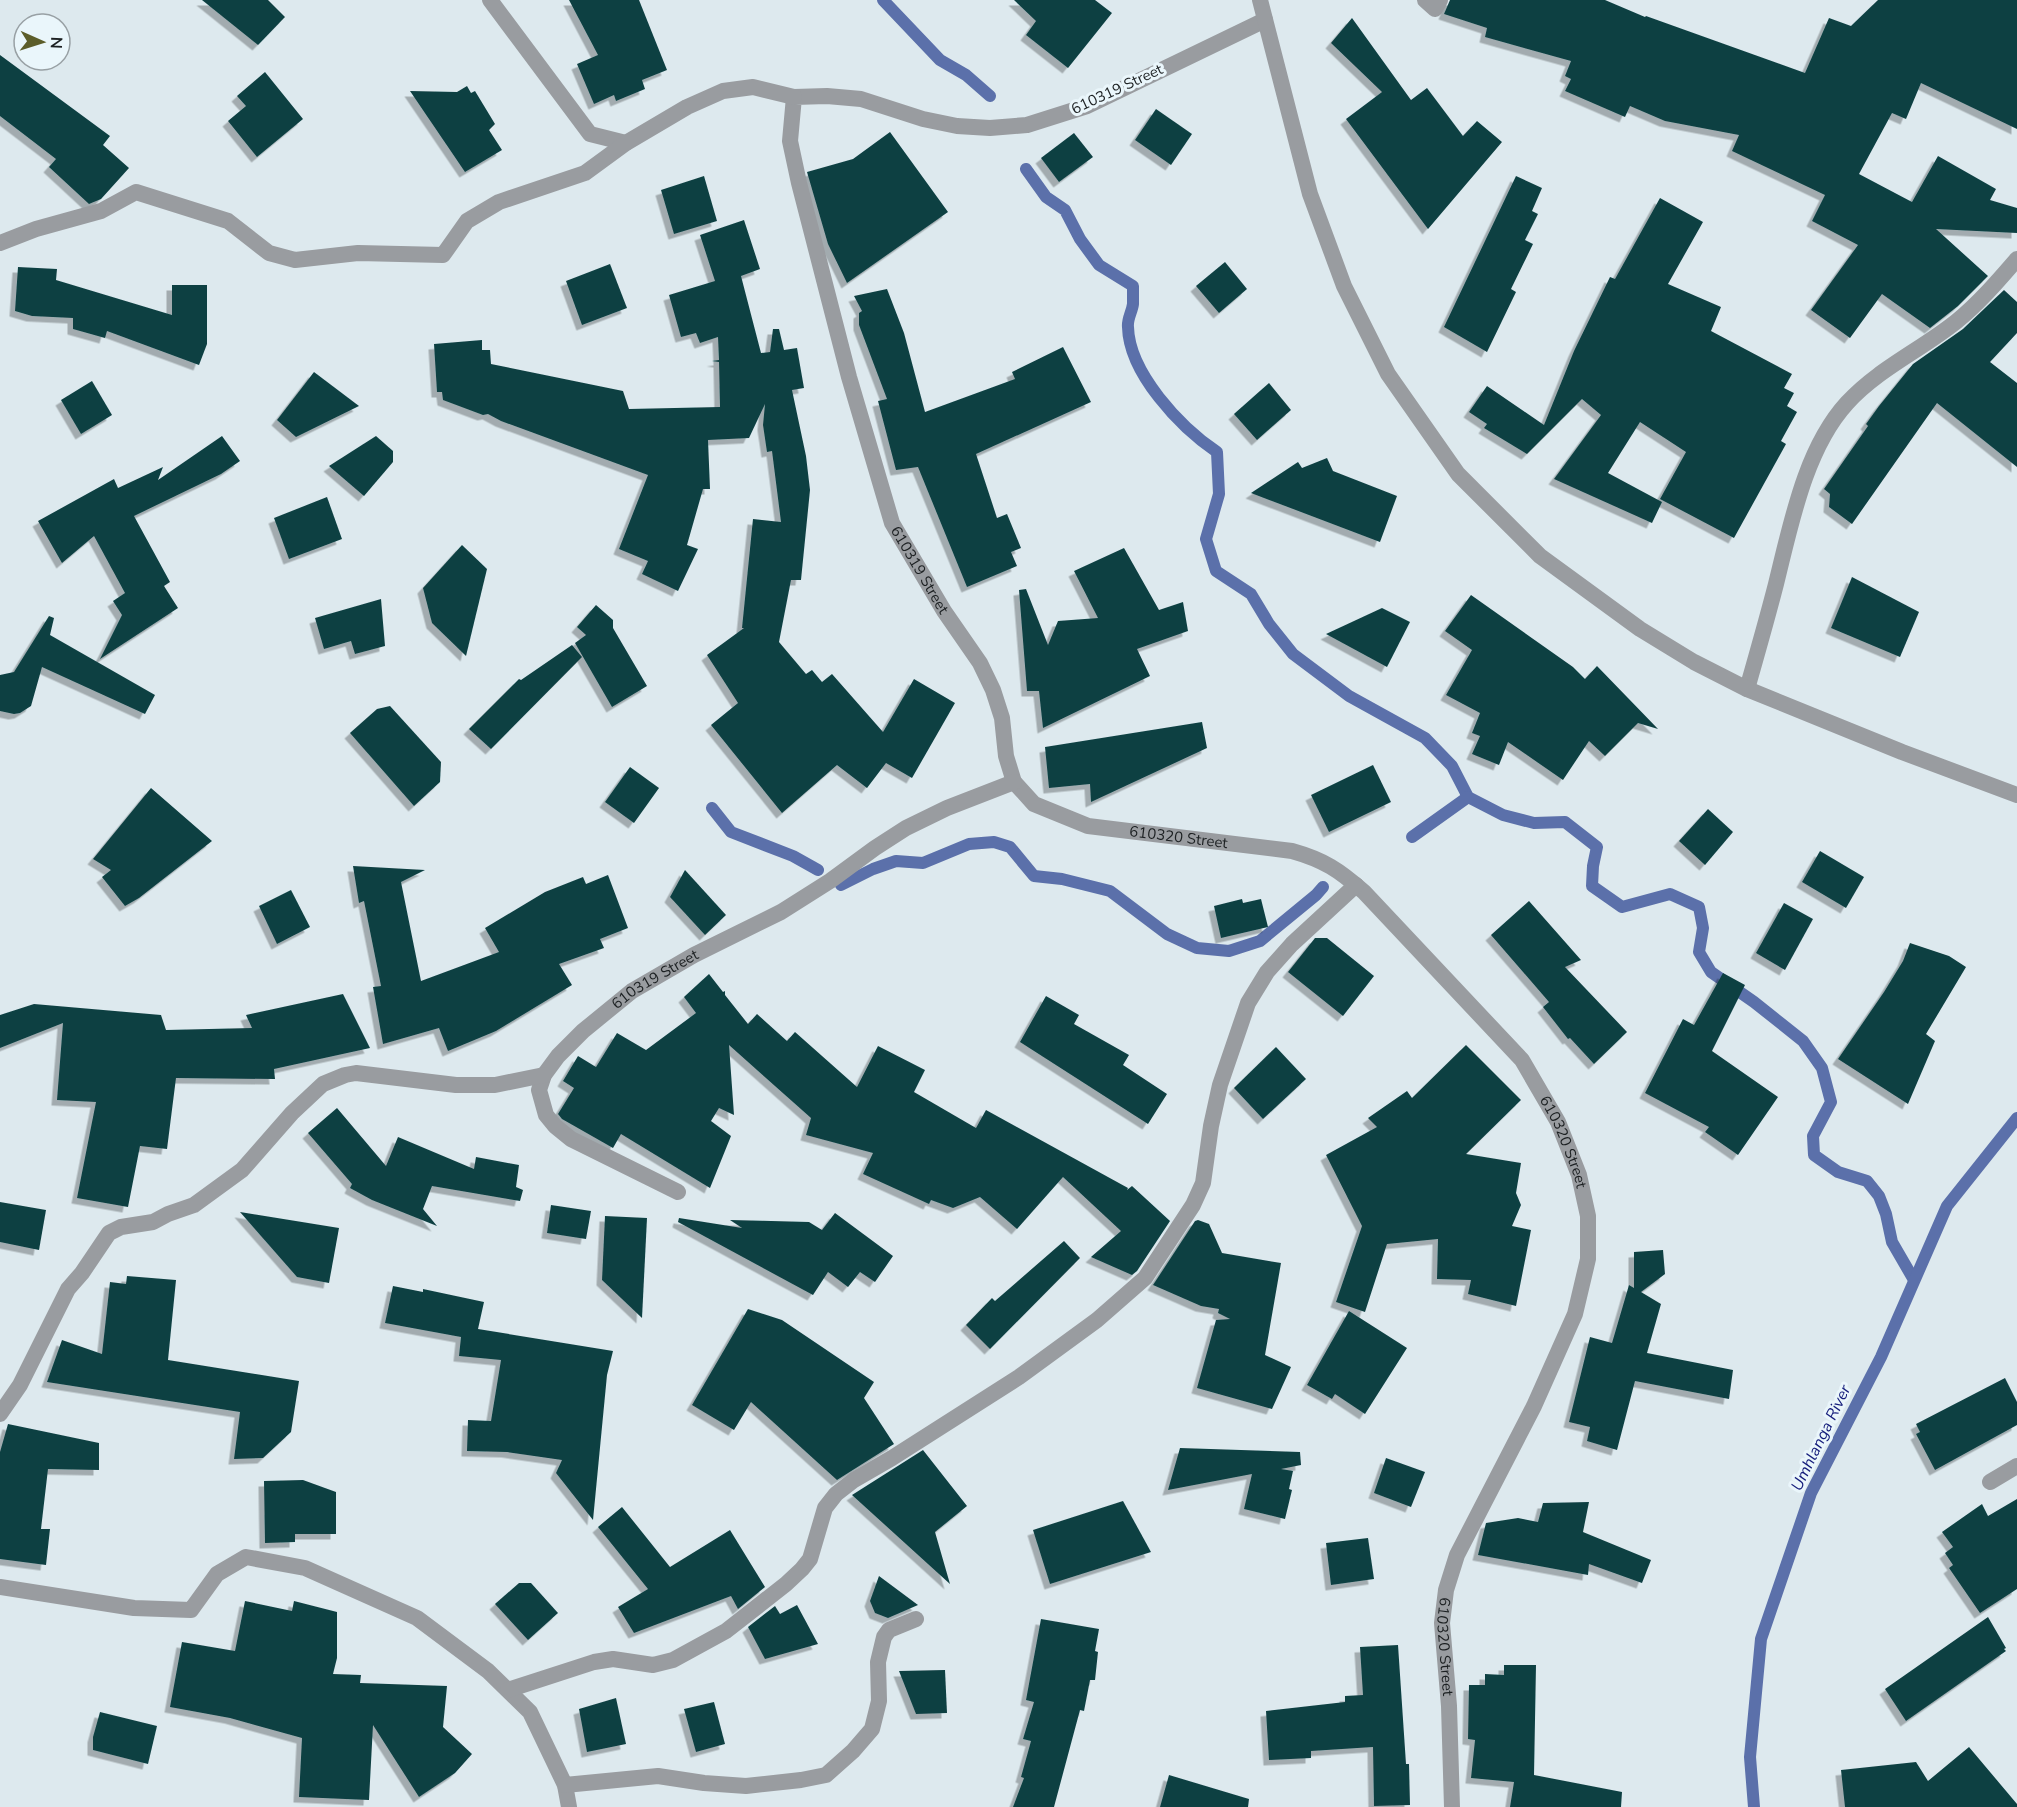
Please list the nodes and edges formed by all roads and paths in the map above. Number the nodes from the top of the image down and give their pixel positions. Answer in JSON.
{"nodes":[{"id":1,"x":490,"y":0,"type":"edge"},
{"id":2,"x":1260,"y":0,"type":"edge"},
{"id":3,"x":1425,"y":0,"type":"edge"},
{"id":4,"x":1440,"y":0,"type":"edge"},
{"id":5,"x":1265,"y":20,"type":"junction"},
{"id":6,"x":794,"y":97,"type":"junction"},
{"id":7,"x":626,"y":143,"type":"junction"},
{"id":8,"x":0,"y":243,"type":"edge"},
{"id":9,"x":2017,"y":259,"type":"edge"},
{"id":10,"x":1747,"y":689,"type":"junction"},
{"id":11,"x":1014,"y":782,"type":"junction"},
{"id":12,"x":2017,"y":795,"type":"edge"},
{"id":13,"x":1356,"y":885,"type":"junction"},
{"id":14,"x":544,"y":1075,"type":"junction"},
{"id":15,"x":678,"y":1192,"type":"dead end"},
{"id":16,"x":0,"y":1414,"type":"edge"},
{"id":17,"x":2017,"y":1466,"type":"edge"},
{"id":18,"x":1990,"y":1482,"type":"dead end"},
{"id":19,"x":0,"y":1587,"type":"edge"},
{"id":20,"x":916,"y":1619,"type":"dead end"},
{"id":21,"x":508,"y":1690,"type":"junction"},
{"id":22,"x":565,"y":1785,"type":"junction"},
{"id":23,"x":569,"y":1807,"type":"edge"},
{"id":24,"x":1452,"y":1807,"type":"edge"}],
"edges":[{"from":1,"to":7,"type":"street"},
{"from":2,"to":5,"type":"street"},
{"from":3,"to":4,"type":"street"},
{"from":5,"to":6,"type":"street","name":"610319 Street"},
{"from":5,"to":10,"type":"street"},
{"from":6,"to":7,"type":"street"},
{"from":6,"to":11,"type":"street","name":"610319 Street"},
{"from":7,"to":8,"type":"street"},
{"from":9,"to":10,"type":"street"},
{"from":10,"to":12,"type":"street"},
{"from":11,"to":13,"type":"street","name":"610320 Street"},
{"from":11,"to":14,"type":"street","name":"610319 Street"},
{"from":13,"to":21,"type":"street"},
{"from":13,"to":24,"type":"street","name":"610320 Street"},
{"from":14,"to":15,"type":"street"},
{"from":14,"to":16,"type":"street"},
{"from":17,"to":18,"type":"street"},
{"from":19,"to":21,"type":"street"},
{"from":20,"to":22,"type":"street"},
{"from":21,"to":22,"type":"street"},
{"from":22,"to":23,"type":"street"}]}
